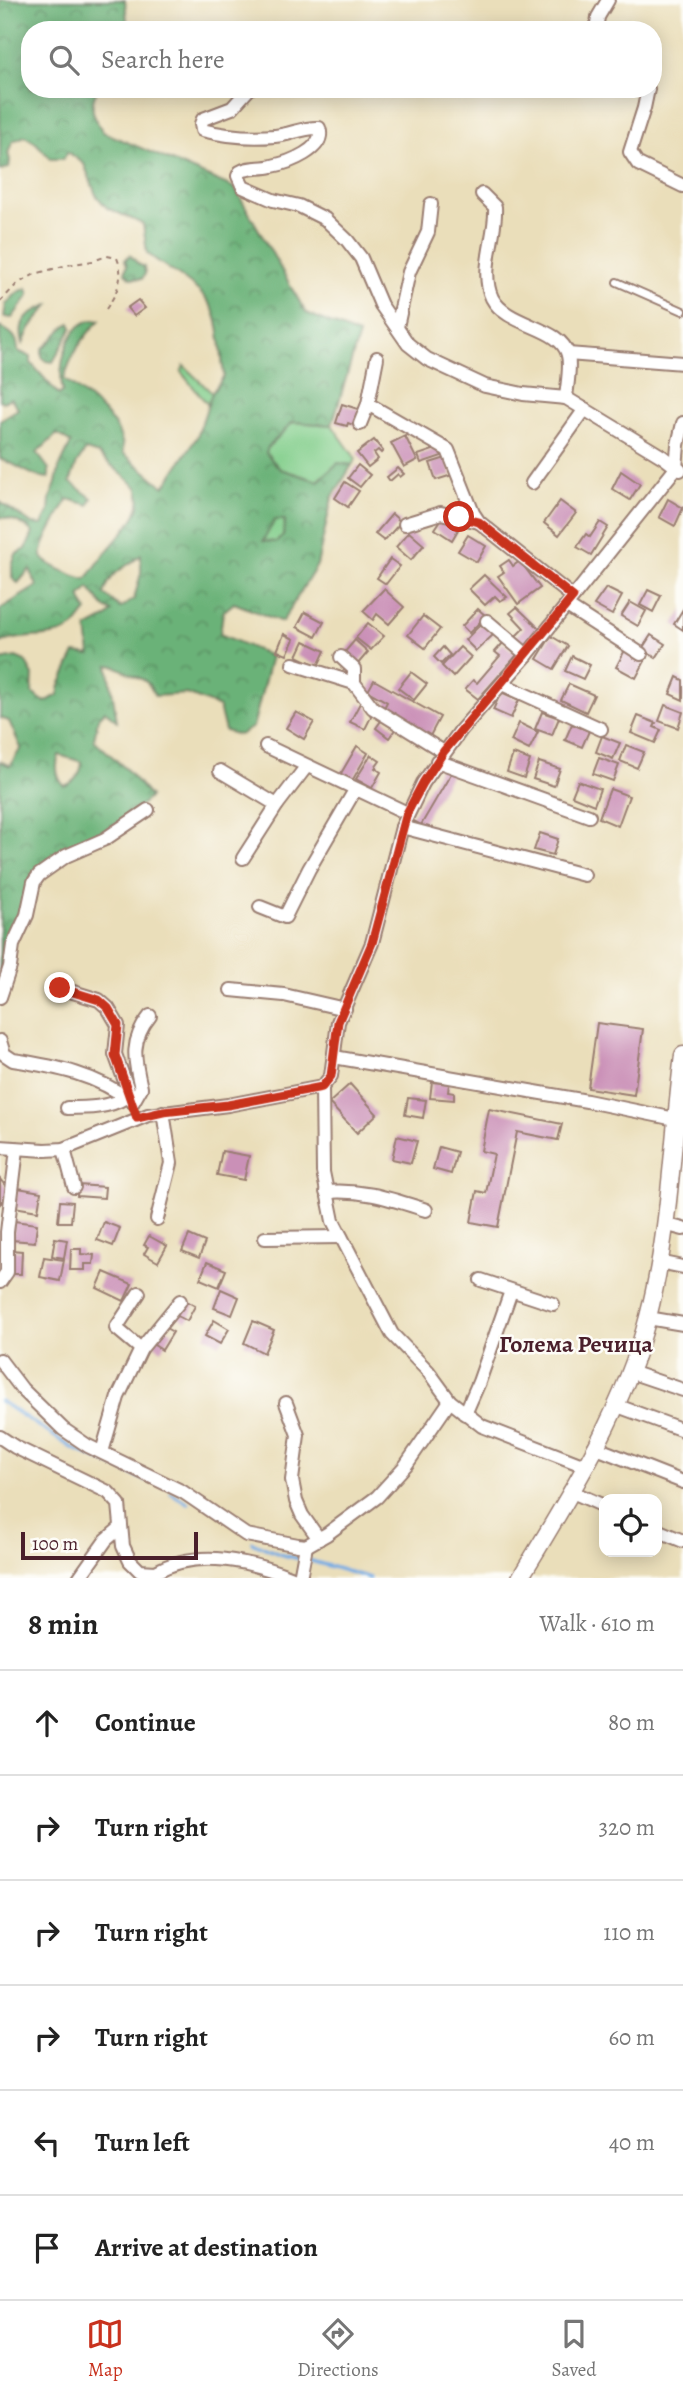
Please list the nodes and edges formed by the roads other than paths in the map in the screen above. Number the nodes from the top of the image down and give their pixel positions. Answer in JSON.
{"nodes":[{"id":1,"x":608,"y":0,"type":"edge"},
{"id":2,"x":597,"y":21,"type":"edge"},
{"id":3,"x":241,"y":98,"type":"edge"},
{"id":4,"x":646,"y":98,"type":"edge"},
{"id":5,"x":683,"y":186,"type":"edge"},
{"id":6,"x":482,"y":194,"type":"dead end"},
{"id":7,"x":431,"y":204,"type":"dead end"},
{"id":8,"x":617,"y":282,"type":"dead end"},
{"id":9,"x":683,"y":311,"type":"edge"},
{"id":10,"x":397,"y":327,"type":"junction"},
{"id":11,"x":568,"y":355,"type":"junction"},
{"id":12,"x":377,"y":358,"type":"dead end"},
{"id":13,"x":683,"y":363,"type":"edge"},
{"id":14,"x":566,"y":398,"type":"junction"},
{"id":15,"x":368,"y":404,"type":"junction"},
{"id":16,"x":584,"y":409,"type":"junction"},
{"id":17,"x":683,"y":423,"type":"edge"},
{"id":18,"x":360,"y":424,"type":"dead end"},
{"id":19,"x":679,"y":470,"type":"edge"},
{"id":20,"x":532,"y":483,"type":"dead end"},
{"id":21,"x":479,"y":522,"type":"junction"},
{"id":22,"x":405,"y":524,"type":"dead end"},
{"id":23,"x":570,"y":601,"type":"junction"},
{"id":24,"x":487,"y":621,"type":"dead end"},
{"id":25,"x":641,"y":654,"type":"dead end"},
{"id":26,"x":527,"y":655,"type":"junction"},
{"id":27,"x":341,"y":657,"type":"dead end"},
{"id":28,"x":293,"y":664,"type":"dead end"},
{"id":29,"x":354,"y":683,"type":"junction"},
{"id":30,"x":502,"y":684,"type":"junction"},
{"id":31,"x":601,"y":729,"type":"dead end"},
{"id":32,"x":266,"y":746,"type":"dead end"},
{"id":33,"x":441,"y":756,"type":"junction"},
{"id":34,"x":306,"y":767,"type":"junction"},
{"id":35,"x":220,"y":771,"type":"dead end"},
{"id":36,"x":355,"y":790,"type":"junction"},
{"id":37,"x":277,"y":805,"type":"junction"},
{"id":38,"x":148,"y":810,"type":"dead end"},
{"id":39,"x":407,"y":813,"type":"junction"},
{"id":40,"x":589,"y":816,"type":"dead end"},
{"id":41,"x":402,"y":827,"type":"junction"},
{"id":42,"x":243,"y":858,"type":"dead end"},
{"id":43,"x":584,"y":875,"type":"dead end"},
{"id":44,"x":260,"y":907,"type":"dead end"},
{"id":45,"x":60,"y":988,"type":"dead end"},
{"id":46,"x":232,"y":990,"type":"dead end"},
{"id":47,"x":0,"y":997,"type":"edge"},
{"id":48,"x":345,"y":1010,"type":"junction"},
{"id":49,"x":150,"y":1016,"type":"dead end"},
{"id":50,"x":0,"y":1041,"type":"edge"},
{"id":51,"x":334,"y":1057,"type":"junction"},
{"id":52,"x":683,"y":1060,"type":"edge"},
{"id":53,"x":322,"y":1087,"type":"junction"},
{"id":54,"x":129,"y":1099,"type":"junction"},
{"id":55,"x":67,"y":1108,"type":"dead end"},
{"id":56,"x":163,"y":1112,"type":"junction"},
{"id":57,"x":137,"y":1118,"type":"junction"},
{"id":58,"x":675,"y":1119,"type":"junction"},
{"id":59,"x":678,"y":1137,"type":"edge"},
{"id":60,"x":0,"y":1147,"type":"edge"},
{"id":61,"x":17,"y":1149,"type":"junction"},
{"id":62,"x":64,"y":1149,"type":"junction"},
{"id":63,"x":74,"y":1187,"type":"dead end"},
{"id":64,"x":326,"y":1192,"type":"junction"},
{"id":65,"x":426,"y":1210,"type":"dead end"},
{"id":66,"x":158,"y":1219,"type":"dead end"},
{"id":67,"x":664,"y":1224,"type":"junction"},
{"id":68,"x":683,"y":1229,"type":"edge"},
{"id":69,"x":341,"y":1237,"type":"junction"},
{"id":70,"x":265,"y":1238,"type":"dead end"},
{"id":71,"x":659,"y":1262,"type":"junction"},
{"id":72,"x":683,"y":1267,"type":"edge"},
{"id":73,"x":481,"y":1280,"type":"dead end"},
{"id":74,"x":0,"y":1282,"type":"edge"},
{"id":75,"x":511,"y":1291,"type":"junction"},
{"id":76,"x":139,"y":1293,"type":"dead end"},
{"id":77,"x":180,"y":1301,"type":"dead end"},
{"id":78,"x":553,"y":1304,"type":"dead end"},
{"id":79,"x":648,"y":1318,"type":"junction"},
{"id":80,"x":683,"y":1324,"type":"edge"},
{"id":81,"x":141,"y":1349,"type":"junction"},
{"id":82,"x":0,"y":1360,"type":"edge"},
{"id":83,"x":629,"y":1372,"type":"junction"},
{"id":84,"x":683,"y":1390,"type":"edge"},
{"id":85,"x":450,"y":1401,"type":"junction"},
{"id":86,"x":286,"y":1403,"type":"dead end"},
{"id":87,"x":615,"y":1405,"type":"junction"},
{"id":88,"x":465,"y":1414,"type":"junction"},
{"id":89,"x":683,"y":1430,"type":"edge"},
{"id":90,"x":0,"y":1437,"type":"edge"},
{"id":91,"x":594,"y":1447,"type":"junction"},
{"id":92,"x":102,"y":1452,"type":"junction"},
{"id":93,"x":584,"y":1466,"type":"junction"},
{"id":94,"x":683,"y":1482,"type":"edge"},
{"id":95,"x":570,"y":1491,"type":"junction"},
{"id":96,"x":599,"y":1504,"type":"edge"},
{"id":97,"x":120,"y":1528,"type":"junction"},
{"id":98,"x":662,"y":1532,"type":"edge"},
{"id":99,"x":318,"y":1539,"type":"junction"},
{"id":100,"x":683,"y":1542,"type":"edge"},
{"id":101,"x":306,"y":1546,"type":"junction"},
{"id":102,"x":155,"y":1575,"type":"edge"},
{"id":103,"x":298,"y":1576,"type":"edge"},
{"id":104,"x":79,"y":1578,"type":"edge"},
{"id":105,"x":520,"y":1578,"type":"edge"}],
"edges":[{"from":1,"to":2,"type":"street"},
{"from":3,"to":10,"type":"street"},
{"from":4,"to":5,"type":"street"},
{"from":6,"to":11,"type":"street"},
{"from":7,"to":10,"type":"street"},
{"from":8,"to":9,"type":"lane"},
{"from":10,"to":14,"type":"street"},
{"from":11,"to":13,"type":"street"},
{"from":11,"to":14,"type":"street"},
{"from":12,"to":15,"type":"street"},
{"from":14,"to":16,"type":"street"},
{"from":15,"to":18,"type":"street"},
{"from":15,"to":21,"type":"street"},
{"from":16,"to":19,"type":"street"},
{"from":16,"to":20,"type":"street"},
{"from":17,"to":19,"type":"street"},
{"from":19,"to":23,"type":"street"},
{"from":21,"to":22,"type":"street"},
{"from":21,"to":23,"type":"street"},
{"from":23,"to":25,"type":"street"},
{"from":23,"to":26,"type":"street"},
{"from":24,"to":26,"type":"street"},
{"from":26,"to":30,"type":"street"},
{"from":27,"to":29,"type":"street"},
{"from":28,"to":29,"type":"street"},
{"from":29,"to":33,"type":"street"},
{"from":30,"to":31,"type":"street"},
{"from":30,"to":33,"type":"street"},
{"from":32,"to":34,"type":"street"},
{"from":33,"to":39,"type":"street"},
{"from":33,"to":40,"type":"street"},
{"from":34,"to":36,"type":"street"},
{"from":34,"to":37,"type":"street"},
{"from":35,"to":37,"type":"street"},
{"from":36,"to":39,"type":"street"},
{"from":36,"to":44,"type":"street"},
{"from":37,"to":42,"type":"street"},
{"from":38,"to":47,"type":"street"},
{"from":39,"to":41,"type":"street"},
{"from":41,"to":43,"type":"street"},
{"from":41,"to":48,"type":"street"},
{"from":45,"to":54,"type":"street"},
{"from":46,"to":48,"type":"street"},
{"from":48,"to":51,"type":"street"},
{"from":49,"to":54,"type":"street"},
{"from":50,"to":54,"type":"street"},
{"from":51,"to":53,"type":"street"},
{"from":51,"to":58,"type":"street"},
{"from":52,"to":58,"type":"main road"},
{"from":53,"to":56,"type":"street"},
{"from":53,"to":64,"type":"street"},
{"from":54,"to":55,"type":"street"},
{"from":54,"to":57,"type":"street"},
{"from":56,"to":57,"type":"street"},
{"from":56,"to":66,"type":"street"},
{"from":57,"to":62,"type":"street"},
{"from":58,"to":59,"type":"main road"},
{"from":59,"to":67,"type":"main road"},
{"from":60,"to":61,"type":"street"},
{"from":61,"to":62,"type":"street"},
{"from":61,"to":74,"type":"street"},
{"from":62,"to":63,"type":"street"},
{"from":64,"to":65,"type":"street"},
{"from":64,"to":69,"type":"street"},
{"from":67,"to":68,"type":"street"},
{"from":67,"to":71,"type":"main road"},
{"from":69,"to":70,"type":"street"},
{"from":69,"to":85,"type":"street"},
{"from":71,"to":72,"type":"street"},
{"from":71,"to":79,"type":"main road"},
{"from":73,"to":75,"type":"street"},
{"from":75,"to":78,"type":"street"},
{"from":75,"to":88,"type":"street"},
{"from":76,"to":81,"type":"street"},
{"from":77,"to":81,"type":"street"},
{"from":79,"to":80,"type":"street"},
{"from":79,"to":83,"type":"main road"},
{"from":81,"to":92,"type":"street"},
{"from":82,"to":92,"type":"street"},
{"from":83,"to":84,"type":"street"},
{"from":83,"to":87,"type":"main road"},
{"from":85,"to":88,"type":"street"},
{"from":85,"to":99,"type":"street"},
{"from":86,"to":99,"type":"street"},
{"from":87,"to":89,"type":"street"},
{"from":87,"to":91,"type":"main road"},
{"from":88,"to":93,"type":"street"},
{"from":90,"to":97,"type":"street"},
{"from":91,"to":93,"type":"main road"},
{"from":91,"to":94,"type":"street"},
{"from":92,"to":101,"type":"street"},
{"from":93,"to":95,"type":"main road"},
{"from":95,"to":96,"type":"street"},
{"from":95,"to":105,"type":"main road"},
{"from":97,"to":102,"type":"street"},
{"from":97,"to":104,"type":"street"},
{"from":98,"to":100,"type":"street"},
{"from":99,"to":101,"type":"street"},
{"from":101,"to":103,"type":"street"},
{"from":102,"to":103,"type":"street"}]}
